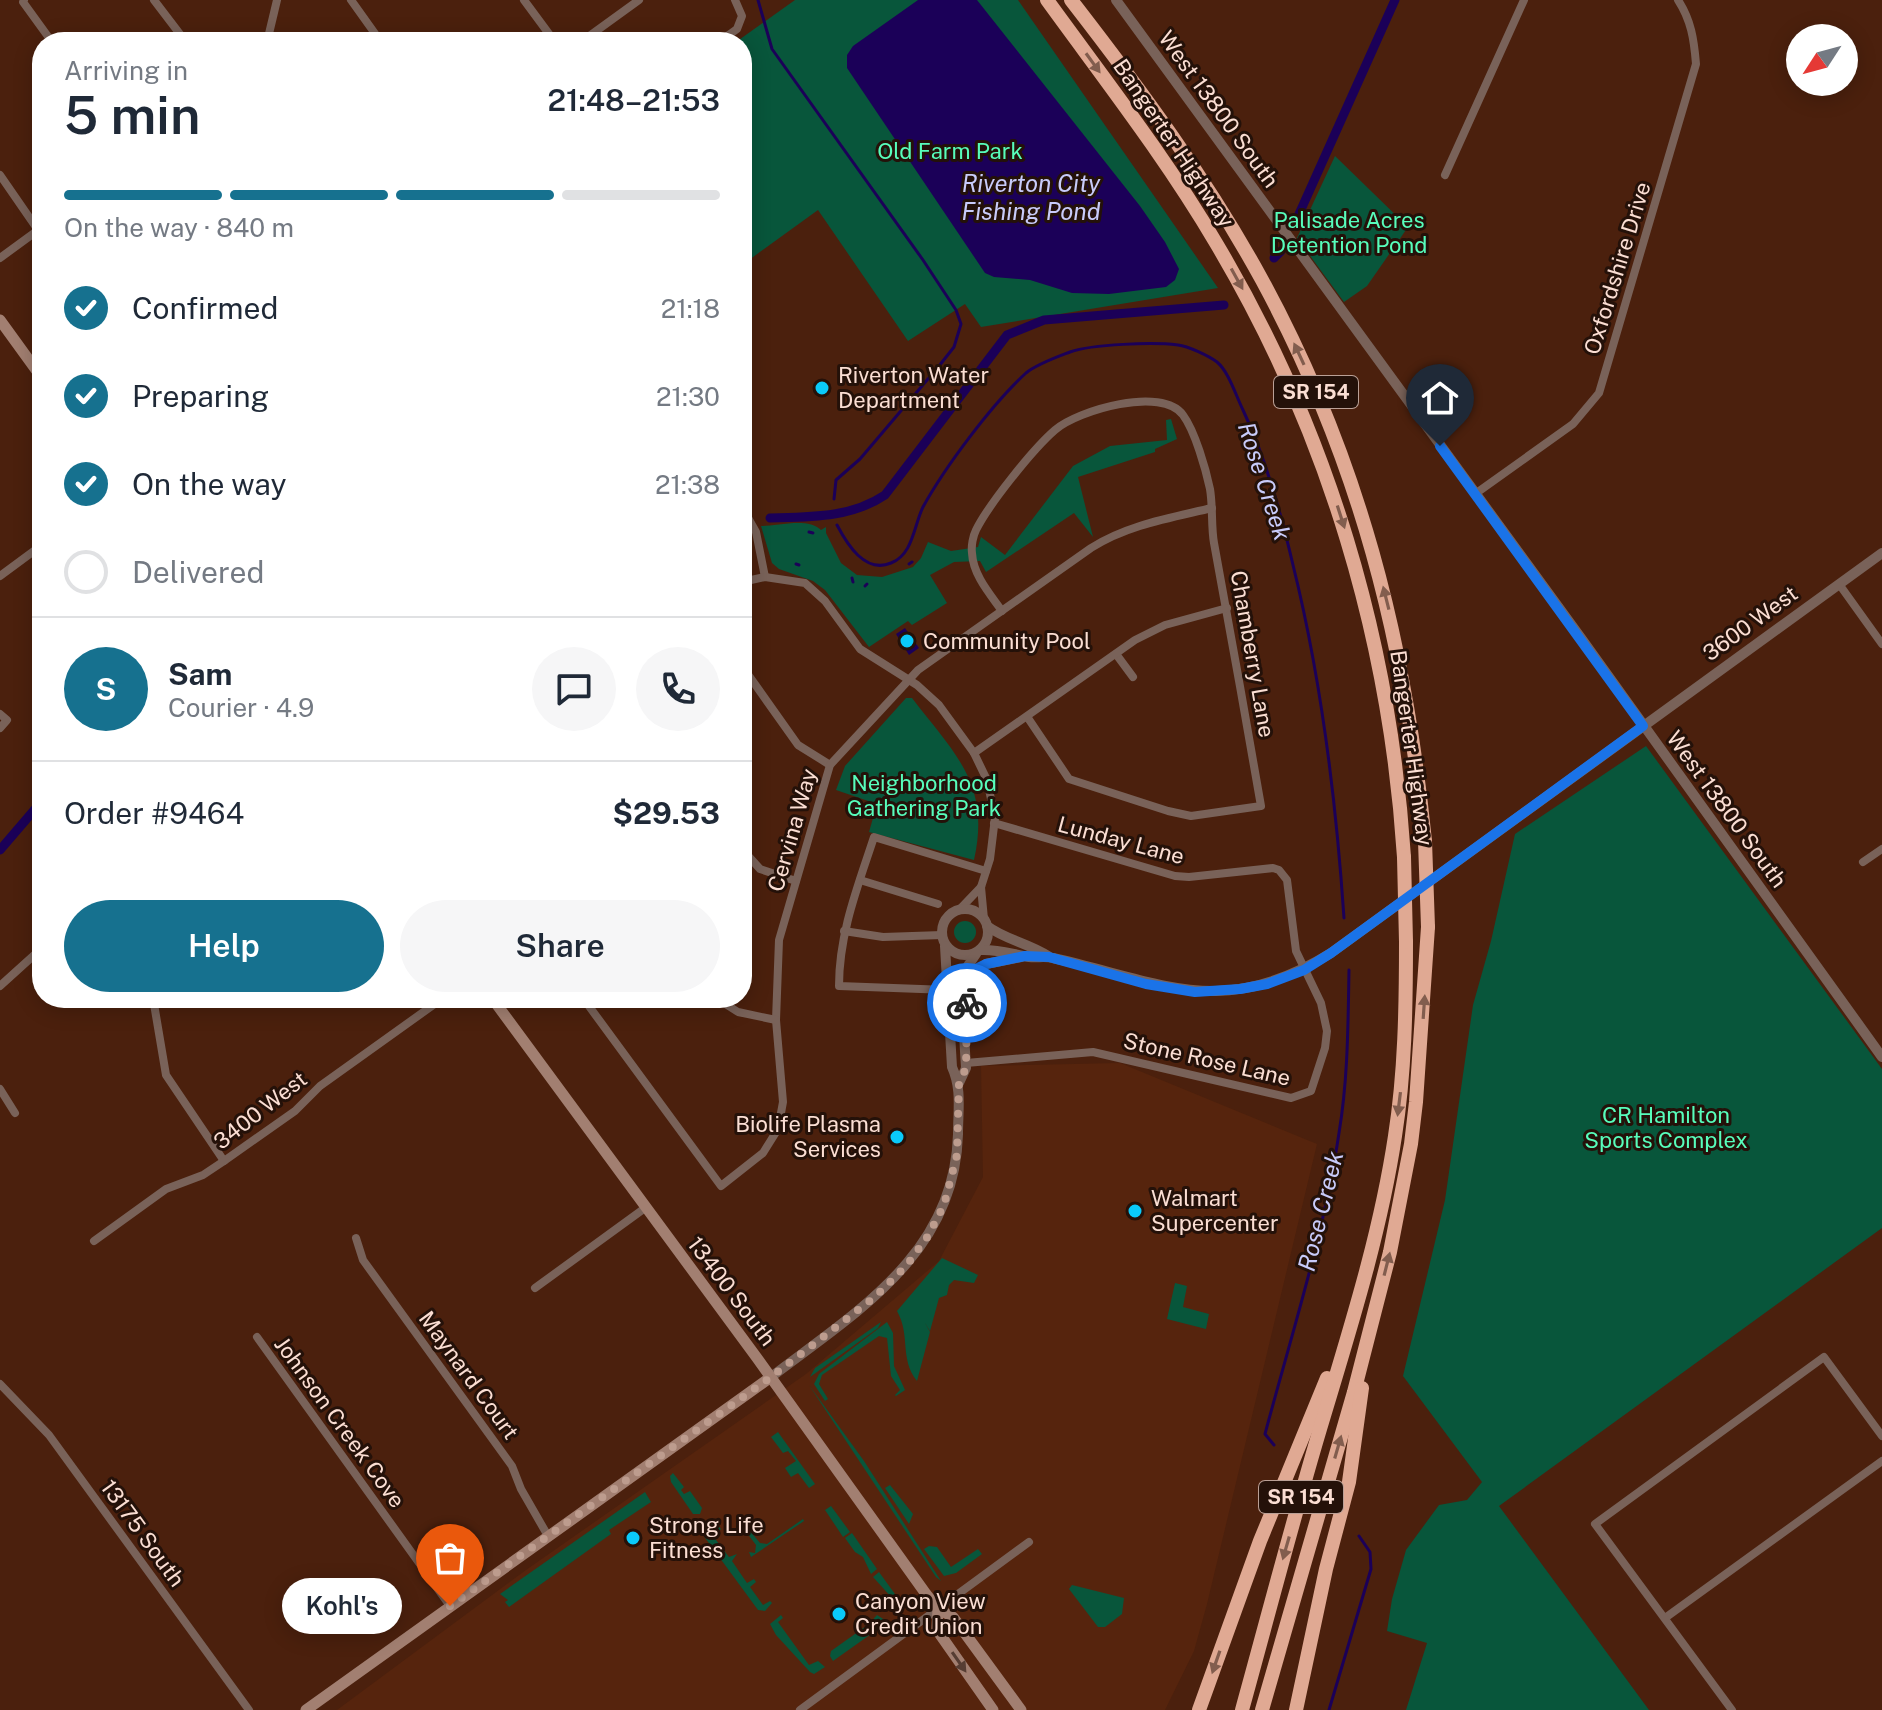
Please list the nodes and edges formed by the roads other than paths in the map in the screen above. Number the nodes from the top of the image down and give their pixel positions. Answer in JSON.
{"nodes":[{"id":1,"x":154,"y":0,"type":"edge"},
{"id":2,"x":277,"y":0,"type":"edge"},
{"id":3,"x":351,"y":0,"type":"edge"},
{"id":4,"x":524,"y":0,"type":"edge"},
{"id":5,"x":639,"y":0,"type":"edge"},
{"id":6,"x":735,"y":0,"type":"edge"},
{"id":7,"x":1047,"y":0,"type":"edge"},
{"id":8,"x":1071,"y":0,"type":"edge"},
{"id":9,"x":1116,"y":0,"type":"edge"},
{"id":10,"x":1524,"y":0,"type":"edge"},
{"id":11,"x":1678,"y":0,"type":"edge"},
{"id":12,"x":24,"y":1,"type":"edge"},
{"id":13,"x":45,"y":32,"type":"edge"},
{"id":14,"x":178,"y":32,"type":"edge"},
{"id":15,"x":269,"y":32,"type":"edge"},
{"id":16,"x":374,"y":32,"type":"edge"},
{"id":17,"x":548,"y":32,"type":"edge"},
{"id":18,"x":595,"y":32,"type":"edge"},
{"id":19,"x":733,"y":32,"type":"edge"},
{"id":20,"x":0,"y":175,"type":"edge"},
{"id":21,"x":1445,"y":175,"type":"dead end"},
{"id":22,"x":32,"y":218,"type":"edge"},
{"id":23,"x":32,"y":235,"type":"edge"},
{"id":24,"x":0,"y":258,"type":"edge"},
{"id":25,"x":0,"y":320,"type":"edge"},
{"id":26,"x":32,"y":364,"type":"edge"},
{"id":27,"x":1475,"y":494,"type":"junction"},
{"id":28,"x":1212,"y":508,"type":"junction"},
{"id":29,"x":752,"y":525,"type":"edge"},
{"id":30,"x":32,"y":552,"type":"edge"},
{"id":31,"x":1882,"y":553,"type":"edge"},
{"id":32,"x":0,"y":576,"type":"edge"},
{"id":33,"x":765,"y":577,"type":"junction"},
{"id":34,"x":752,"y":580,"type":"edge"},
{"id":35,"x":1839,"y":584,"type":"junction"},
{"id":36,"x":1227,"y":608,"type":"junction"},
{"id":37,"x":1002,"y":611,"type":"junction"},
{"id":38,"x":1882,"y":644,"type":"edge"},
{"id":39,"x":1116,"y":654,"type":"junction"},
{"id":40,"x":1133,"y":677,"type":"dead end"},
{"id":41,"x":907,"y":679,"type":"junction"},
{"id":42,"x":752,"y":680,"type":"edge"},
{"id":43,"x":0,"y":714,"type":"edge"},
{"id":44,"x":1028,"y":718,"type":"junction"},
{"id":45,"x":1643,"y":726,"type":"junction"},
{"id":46,"x":0,"y":728,"type":"edge"},
{"id":47,"x":974,"y":753,"type":"junction"},
{"id":48,"x":830,"y":765,"type":"junction"},
{"id":49,"x":994,"y":823,"type":"junction"},
{"id":50,"x":1882,"y":849,"type":"edge"},
{"id":51,"x":752,"y":860,"type":"edge"},
{"id":52,"x":1863,"y":862,"type":"dead end"},
{"id":53,"x":986,"y":871,"type":"junction"},
{"id":54,"x":860,"y":880,"type":"junction"},
{"id":55,"x":796,"y":881,"type":"junction"},
{"id":56,"x":981,"y":887,"type":"junction"},
{"id":57,"x":938,"y":904,"type":"dead end"},
{"id":58,"x":959,"y":910,"type":"junction"},
{"id":59,"x":986,"y":923,"type":"junction"},
{"id":60,"x":844,"y":931,"type":"junction"},
{"id":61,"x":944,"y":940,"type":"junction"},
{"id":62,"x":979,"y":951,"type":"junction"},
{"id":63,"x":1025,"y":956,"type":"junction"},
{"id":64,"x":32,"y":957,"type":"edge"},
{"id":65,"x":1049,"y":957,"type":"junction"},
{"id":66,"x":1304,"y":970,"type":"junction"},
{"id":67,"x":0,"y":986,"type":"edge"},
{"id":68,"x":948,"y":990,"type":"junction"},
{"id":69,"x":155,"y":1008,"type":"edge"},
{"id":70,"x":429,"y":1008,"type":"edge"},
{"id":71,"x":499,"y":1008,"type":"edge"},
{"id":72,"x":590,"y":1008,"type":"edge"},
{"id":73,"x":732,"y":1008,"type":"edge"},
{"id":74,"x":776,"y":1020,"type":"junction"},
{"id":75,"x":965,"y":1035,"type":"junction"},
{"id":76,"x":1882,"y":1057,"type":"edge"},
{"id":77,"x":966,"y":1063,"type":"junction"},
{"id":78,"x":959,"y":1083,"type":"junction"},
{"id":79,"x":0,"y":1089,"type":"edge"},
{"id":80,"x":15,"y":1113,"type":"dead end"},
{"id":81,"x":224,"y":1161,"type":"junction"},
{"id":82,"x":645,"y":1208,"type":"junction"},
{"id":83,"x":356,"y":1238,"type":"dead end"},
{"id":84,"x":94,"y":1241,"type":"dead end"},
{"id":85,"x":1364,"y":1285,"type":"junction"},
{"id":86,"x":535,"y":1288,"type":"dead end"},
{"id":87,"x":257,"y":1337,"type":"dead end"},
{"id":88,"x":1368,"y":1340,"type":"junction"},
{"id":89,"x":771,"y":1377,"type":"junction"},
{"id":90,"x":0,"y":1384,"type":"edge"},
{"id":91,"x":1882,"y":1436,"type":"edge"},
{"id":92,"x":1882,"y":1461,"type":"edge"},
{"id":93,"x":548,"y":1536,"type":"junction"},
{"id":94,"x":1029,"y":1542,"type":"dead end"},
{"id":95,"x":450,"y":1606,"type":"junction"},
{"id":96,"x":938,"y":1609,"type":"junction"},
{"id":97,"x":1665,"y":1618,"type":"junction"},
{"id":98,"x":249,"y":1710,"type":"edge"},
{"id":99,"x":306,"y":1710,"type":"edge"},
{"id":100,"x":800,"y":1710,"type":"edge"},
{"id":101,"x":993,"y":1710,"type":"edge"},
{"id":102,"x":1021,"y":1710,"type":"edge"},
{"id":103,"x":1199,"y":1710,"type":"edge"},
{"id":104,"x":1242,"y":1710,"type":"edge"},
{"id":105,"x":1262,"y":1710,"type":"edge"},
{"id":106,"x":1296,"y":1710,"type":"edge"},
{"id":107,"x":1732,"y":1710,"type":"edge"}],
"edges":[{"from":1,"to":14,"type":"street"},
{"from":2,"to":15,"type":"street"},
{"from":3,"to":16,"type":"street"},
{"from":4,"to":17,"type":"street"},
{"from":5,"to":18,"type":"street"},
{"from":6,"to":19,"type":"street"},
{"from":7,"to":85,"type":"highway","name":"Bangerter Highway","number":"SR 154","one_way":true,"bridge":true},
{"from":88,"to":8,"type":"highway","name":"Bangerter Highway","number":"SR 154","one_way":true,"bridge":true},
{"from":9,"to":27,"type":"street","name":"West 13800 South"},
{"from":10,"to":21,"type":"street"},
{"from":11,"to":27,"type":"street","name":"Oxfordshire Drive"},
{"from":12,"to":13,"type":"street"},
{"from":20,"to":22,"type":"street"},
{"from":23,"to":24,"type":"street"},
{"from":25,"to":26,"type":"main road"},
{"from":27,"to":45,"type":"street","name":"West 13800 South"},
{"from":28,"to":36,"type":"street","name":"Chamberry Lane"},
{"from":28,"to":37,"type":"street","name":"Cervina Way"},
{"from":28,"to":37,"type":"street","name":"Chamberry Lane"},
{"from":29,"to":33,"type":"street"},
{"from":30,"to":32,"type":"street"},
{"from":31,"to":35,"type":"street","name":"3600 West"},
{"from":33,"to":34,"type":"street"},
{"from":33,"to":41,"type":"street"},
{"from":35,"to":38,"type":"street"},
{"from":35,"to":45,"type":"street","name":"3600 West"},
{"from":36,"to":39,"type":"street"},
{"from":36,"to":44,"type":"street","name":"Chamberry Lane"},
{"from":37,"to":41,"type":"street","name":"Cervina Way"},
{"from":39,"to":40,"type":"street"},
{"from":39,"to":44,"type":"street"},
{"from":41,"to":47,"type":"street"},
{"from":41,"to":48,"type":"street","name":"Cervina Way"},
{"from":42,"to":48,"type":"street"},
{"from":43,"to":46,"type":"street"},
{"from":44,"to":47,"type":"street"},
{"from":45,"to":66,"type":"street","name":"3600 West"},
{"from":45,"to":76,"type":"street","name":"West 13800 South"},
{"from":47,"to":49,"type":"street"},
{"from":48,"to":55,"type":"street","name":"Cervina Way"},
{"from":49,"to":53,"type":"street"},
{"from":49,"to":66,"type":"street","name":"Lunday Lane"},
{"from":50,"to":52,"type":"street"},
{"from":51,"to":55,"type":"street"},
{"from":53,"to":54,"type":"street"},
{"from":53,"to":56,"type":"street"},
{"from":54,"to":57,"type":"street"},
{"from":54,"to":60,"type":"street"},
{"from":55,"to":74,"type":"street","name":"Cervina Way"},
{"from":56,"to":58,"type":"street"},
{"from":56,"to":59,"type":"street"},
{"from":58,"to":59,"type":"street"},
{"from":58,"to":61,"type":"street"},
{"from":59,"to":62,"type":"street"},
{"from":59,"to":65,"type":"street"},
{"from":60,"to":61,"type":"street"},
{"from":60,"to":68,"type":"street"},
{"from":61,"to":62,"type":"street"},
{"from":61,"to":68,"type":"street"},
{"from":62,"to":63,"type":"street"},
{"from":62,"to":75,"type":"street"},
{"from":63,"to":65,"type":"street"},
{"from":63,"to":75,"type":"street"},
{"from":64,"to":67,"type":"street"},
{"from":65,"to":66,"type":"street","name":"3600 West"},
{"from":66,"to":77,"type":"street","name":"Stone Rose Lane"},
{"from":68,"to":78,"type":"street"},
{"from":69,"to":81,"type":"street"},
{"from":70,"to":81,"type":"street","name":"3400 West"},
{"from":71,"to":82,"type":"main road","name":"13400 South"},
{"from":72,"to":74,"type":"street","name":"Cervina Way"},
{"from":73,"to":74,"type":"street"},
{"from":75,"to":77,"type":"street"},
{"from":77,"to":78,"type":"street"},
{"from":78,"to":89,"type":"street"},
{"from":79,"to":80,"type":"street"},
{"from":81,"to":84,"type":"street","name":"3400 West"},
{"from":82,"to":86,"type":"street"},
{"from":82,"to":89,"type":"main road","name":"13400 South"},
{"from":83,"to":93,"type":"street","name":"Maynard Court"},
{"from":85,"to":103,"type":"highway","one_way":true},
{"from":85,"to":104,"type":"highway","name":"Bangerter Highway","number":"SR 154","one_way":true},
{"from":87,"to":95,"type":"street","name":"Johnson Creek Cove"},
{"from":105,"to":88,"type":"highway","name":"Bangerter Highway","number":"SR 154","one_way":true},
{"from":88,"to":106,"type":"highway"},
{"from":89,"to":93,"type":"main road"},
{"from":89,"to":96,"type":"main road","name":"13400 South"},
{"from":90,"to":98,"type":"street","name":"13175 South"},
{"from":91,"to":97,"type":"street"},
{"from":92,"to":97,"type":"street"},
{"from":93,"to":95,"type":"main road"},
{"from":94,"to":96,"type":"street"},
{"from":95,"to":99,"type":"main road"},
{"from":96,"to":100,"type":"street"},
{"from":96,"to":101,"type":"main road","name":"13400 South","one_way":true},
{"from":96,"to":102,"type":"main road","name":"13400 South"},
{"from":97,"to":107,"type":"street"}]}
